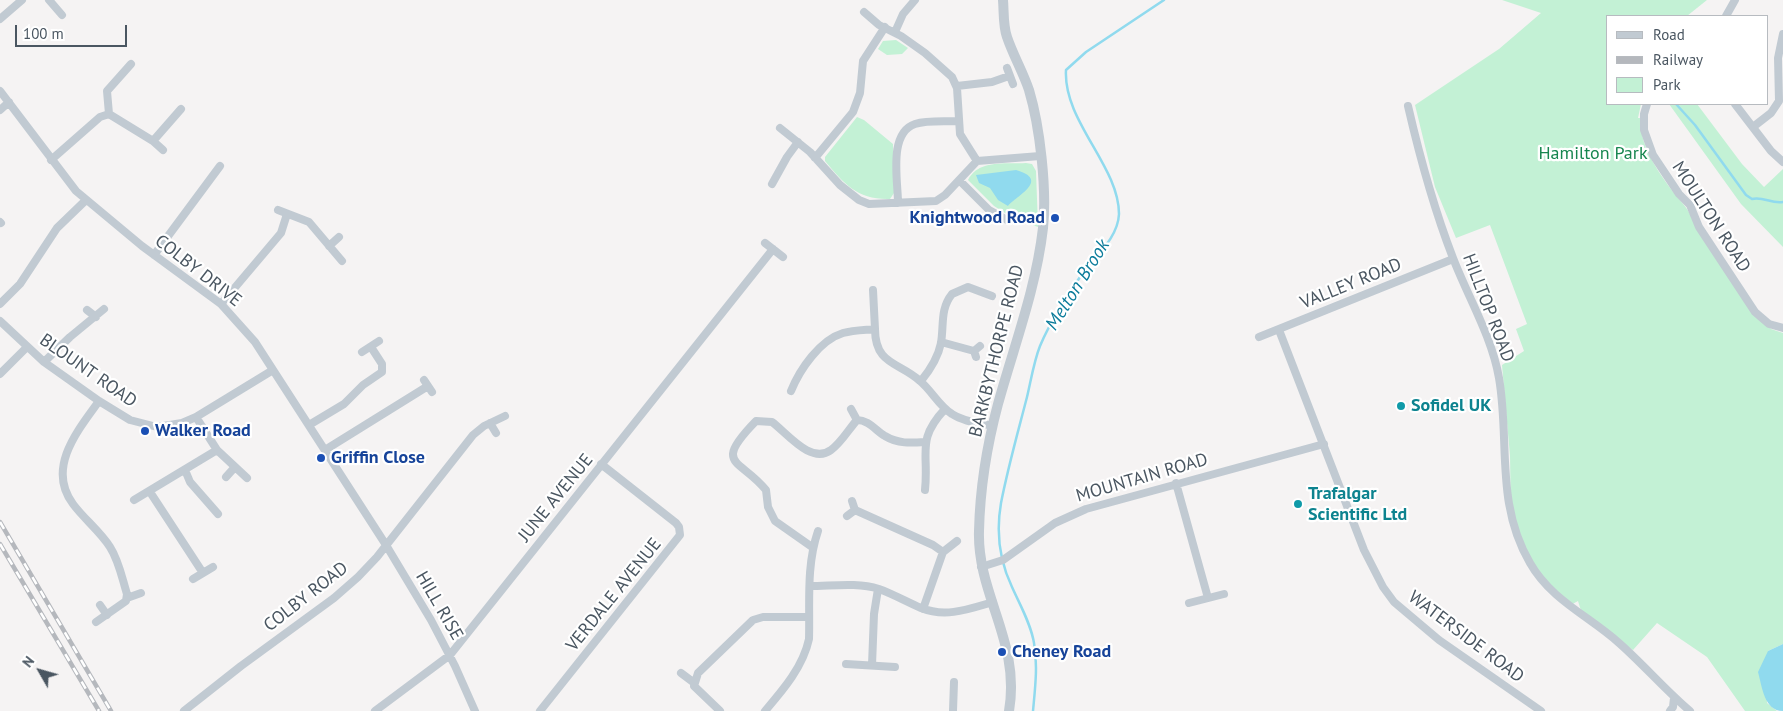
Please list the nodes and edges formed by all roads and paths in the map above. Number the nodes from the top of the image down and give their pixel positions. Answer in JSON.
{"nodes":[{"id":1,"x":22,"y":0,"type":"edge"},
{"id":2,"x":48,"y":0,"type":"edge"},
{"id":3,"x":915,"y":0,"type":"edge"},
{"id":4,"x":1003,"y":0,"type":"edge"},
{"id":5,"x":1735,"y":0,"type":"edge"},
{"id":6,"x":864,"y":12,"type":"dead end"},
{"id":7,"x":62,"y":15,"type":"dead end"},
{"id":8,"x":1727,"y":15,"type":"edge"},
{"id":9,"x":0,"y":19,"type":"edge"},
{"id":10,"x":884,"y":28,"type":"junction"},
{"id":11,"x":895,"y":32,"type":"junction"},
{"id":12,"x":1783,"y":34,"type":"edge"},
{"id":13,"x":131,"y":64,"type":"dead end"},
{"id":14,"x":1012,"y":84,"type":"dead end"},
{"id":15,"x":957,"y":86,"type":"junction"},
{"id":16,"x":1782,"y":90,"type":"edge"},
{"id":17,"x":0,"y":91,"type":"edge"},
{"id":18,"x":9,"y":102,"type":"junction"},
{"id":19,"x":1647,"y":105,"type":"edge"},
{"id":20,"x":1736,"y":105,"type":"edge"},
{"id":21,"x":1408,"y":106,"type":"dead end"},
{"id":22,"x":0,"y":110,"type":"edge"},
{"id":23,"x":109,"y":114,"type":"junction"},
{"id":24,"x":180,"y":115,"type":"dead end"},
{"id":25,"x":958,"y":121,"type":"junction"},
{"id":26,"x":1753,"y":126,"type":"junction"},
{"id":27,"x":780,"y":128,"type":"dead end"},
{"id":28,"x":153,"y":141,"type":"junction"},
{"id":29,"x":798,"y":142,"type":"junction"},
{"id":30,"x":163,"y":150,"type":"dead end"},
{"id":31,"x":1040,"y":156,"type":"junction"},
{"id":32,"x":815,"y":158,"type":"junction"},
{"id":33,"x":51,"y":160,"type":"junction"},
{"id":34,"x":977,"y":161,"type":"junction"},
{"id":35,"x":1783,"y":162,"type":"edge"},
{"id":36,"x":220,"y":166,"type":"dead end"},
{"id":37,"x":958,"y":180,"type":"junction"},
{"id":38,"x":206,"y":184,"type":"junction"},
{"id":39,"x":772,"y":184,"type":"dead end"},
{"id":40,"x":214,"y":190,"type":"dead end"},
{"id":41,"x":86,"y":200,"type":"junction"},
{"id":42,"x":898,"y":203,"type":"junction"},
{"id":43,"x":278,"y":210,"type":"dead end"},
{"id":44,"x":287,"y":214,"type":"junction"},
{"id":45,"x":999,"y":216,"type":"junction"},
{"id":46,"x":1007,"y":220,"type":"dead end"},
{"id":47,"x":995,"y":224,"type":"dead end"},
{"id":48,"x":339,"y":237,"type":"dead end"},
{"id":49,"x":765,"y":242,"type":"dead end"},
{"id":50,"x":329,"y":246,"type":"junction"},
{"id":51,"x":773,"y":249,"type":"junction"},
{"id":52,"x":154,"y":255,"type":"junction"},
{"id":53,"x":782,"y":257,"type":"dead end"},
{"id":54,"x":1453,"y":259,"type":"junction"},
{"id":55,"x":342,"y":261,"type":"dead end"},
{"id":56,"x":872,"y":290,"type":"dead end"},
{"id":57,"x":992,"y":296,"type":"dead end"},
{"id":58,"x":0,"y":304,"type":"edge"},
{"id":59,"x":220,"y":304,"type":"junction"},
{"id":60,"x":104,"y":309,"type":"dead end"},
{"id":61,"x":87,"y":310,"type":"dead end"},
{"id":62,"x":96,"y":317,"type":"junction"},
{"id":63,"x":0,"y":321,"type":"edge"},
{"id":64,"x":1783,"y":328,"type":"edge"},
{"id":65,"x":875,"y":330,"type":"junction"},
{"id":66,"x":1279,"y":330,"type":"junction"},
{"id":67,"x":1259,"y":337,"type":"dead end"},
{"id":68,"x":379,"y":341,"type":"dead end"},
{"id":69,"x":941,"y":342,"type":"junction"},
{"id":70,"x":27,"y":347,"type":"junction"},
{"id":71,"x":371,"y":347,"type":"junction"},
{"id":72,"x":977,"y":351,"type":"dead end"},
{"id":73,"x":362,"y":352,"type":"dead end"},
{"id":74,"x":44,"y":362,"type":"junction"},
{"id":75,"x":807,"y":364,"type":"junction"},
{"id":76,"x":815,"y":369,"type":"dead end"},
{"id":77,"x":273,"y":370,"type":"junction"},
{"id":78,"x":0,"y":374,"type":"edge"},
{"id":79,"x":921,"y":381,"type":"junction"},
{"id":80,"x":428,"y":386,"type":"dead end"},
{"id":81,"x":791,"y":391,"type":"dead end"},
{"id":82,"x":99,"y":401,"type":"junction"},
{"id":83,"x":851,"y":409,"type":"dead end"},
{"id":84,"x":945,"y":409,"type":"junction"},
{"id":85,"x":505,"y":416,"type":"dead end"},
{"id":86,"x":196,"y":417,"type":"junction"},
{"id":87,"x":858,"y":420,"type":"junction"},
{"id":88,"x":490,"y":422,"type":"junction"},
{"id":89,"x":308,"y":425,"type":"junction"},
{"id":90,"x":993,"y":426,"type":"junction"},
{"id":91,"x":496,"y":433,"type":"dead end"},
{"id":92,"x":925,"y":442,"type":"junction"},
{"id":93,"x":1324,"y":444,"type":"junction"},
{"id":94,"x":217,"y":450,"type":"junction"},
{"id":95,"x":325,"y":450,"type":"junction"},
{"id":96,"x":602,"y":464,"type":"junction"},
{"id":97,"x":235,"y":467,"type":"junction"},
{"id":98,"x":185,"y":470,"type":"junction"},
{"id":99,"x":917,"y":470,"type":"dead end"},
{"id":100,"x":927,"y":470,"type":"junction"},
{"id":101,"x":226,"y":477,"type":"dead end"},
{"id":102,"x":247,"y":478,"type":"dead end"},
{"id":103,"x":1176,"y":483,"type":"junction"},
{"id":104,"x":925,"y":490,"type":"dead end"},
{"id":105,"x":150,"y":492,"type":"junction"},
{"id":106,"x":134,"y":500,"type":"dead end"},
{"id":107,"x":852,"y":501,"type":"dead end"},
{"id":108,"x":855,"y":510,"type":"junction"},
{"id":109,"x":218,"y":514,"type":"dead end"},
{"id":110,"x":847,"y":516,"type":"dead end"},
{"id":111,"x":369,"y":520,"type":"joint"},
{"id":112,"x":818,"y":531,"type":"dead end"},
{"id":113,"x":957,"y":541,"type":"dead end"},
{"id":114,"x":386,"y":545,"type":"junction"},
{"id":115,"x":812,"y":548,"type":"junction"},
{"id":116,"x":942,"y":552,"type":"junction"},
{"id":117,"x":213,"y":567,"type":"dead end"},
{"id":118,"x":981,"y":568,"type":"junction"},
{"id":119,"x":203,"y":573,"type":"junction"},
{"id":120,"x":193,"y":579,"type":"dead end"},
{"id":121,"x":810,"y":586,"type":"junction"},
{"id":122,"x":878,"y":589,"type":"junction"},
{"id":123,"x":140,"y":593,"type":"dead end"},
{"id":124,"x":1224,"y":594,"type":"dead end"},
{"id":125,"x":127,"y":598,"type":"junction"},
{"id":126,"x":1208,"y":598,"type":"junction"},
{"id":127,"x":993,"y":602,"type":"junction"},
{"id":128,"x":1189,"y":603,"type":"dead end"},
{"id":129,"x":100,"y":606,"type":"dead end"},
{"id":130,"x":923,"y":609,"type":"junction"},
{"id":131,"x":107,"y":615,"type":"junction"},
{"id":132,"x":808,"y":617,"type":"junction"},
{"id":133,"x":96,"y":622,"type":"dead end"},
{"id":134,"x":450,"y":655,"type":"junction"},
{"id":135,"x":846,"y":664,"type":"dead end"},
{"id":136,"x":872,"y":665,"type":"junction"},
{"id":137,"x":895,"y":667,"type":"dead end"},
{"id":138,"x":681,"y":673,"type":"dead end"},
{"id":139,"x":694,"y":682,"type":"junction"},
{"id":140,"x":954,"y":682,"type":"dead end"},
{"id":141,"x":1674,"y":698,"type":"junction"},
{"id":142,"x":184,"y":711,"type":"edge"},
{"id":143,"x":375,"y":711,"type":"edge"},
{"id":144,"x":474,"y":711,"type":"edge"},
{"id":145,"x":540,"y":711,"type":"edge"},
{"id":146,"x":720,"y":711,"type":"edge"},
{"id":147,"x":765,"y":711,"type":"edge"},
{"id":148,"x":954,"y":711,"type":"edge"},
{"id":149,"x":1009,"y":711,"type":"edge"},
{"id":150,"x":1541,"y":711,"type":"edge"},
{"id":151,"x":1670,"y":711,"type":"edge"},
{"id":152,"x":1690,"y":711,"type":"edge"}],
"edges":[{"from":1,"to":9,"type":"street"},
{"from":2,"to":7,"type":"street"},
{"from":3,"to":11,"type":"street"},
{"from":4,"to":31,"type":"street","name":"BARKBYTHORPE ROAD"},
{"from":5,"to":8,"type":"street"},
{"from":6,"to":10,"type":"street"},
{"from":10,"to":11,"type":"street"},
{"from":10,"to":32,"type":"street"},
{"from":11,"to":15,"type":"street"},
{"from":12,"to":16,"type":"street"},
{"from":13,"to":23,"type":"street"},
{"from":14,"to":15,"type":"street"},
{"from":15,"to":25,"type":"street"},
{"from":16,"to":26,"type":"street"},
{"from":17,"to":18,"type":"street","name":"COLBY DRIVE"},
{"from":18,"to":22,"type":"street"},
{"from":18,"to":33,"type":"street","name":"COLBY DRIVE"},
{"from":19,"to":64,"type":"street","name":"MOULTON ROAD"},
{"from":20,"to":26,"type":"street"},
{"from":21,"to":54,"type":"street","name":"HILLTOP ROAD"},
{"from":23,"to":28,"type":"street"},
{"from":23,"to":33,"type":"street"},
{"from":24,"to":28,"type":"street"},
{"from":25,"to":34,"type":"street"},
{"from":25,"to":42,"type":"street"},
{"from":26,"to":35,"type":"street"},
{"from":27,"to":29,"type":"street"},
{"from":28,"to":30,"type":"street"},
{"from":29,"to":32,"type":"street"},
{"from":29,"to":39,"type":"street"},
{"from":31,"to":34,"type":"street"},
{"from":31,"to":90,"type":"street","name":"BARKBYTHORPE ROAD"},
{"from":32,"to":42,"type":"street"},
{"from":33,"to":41,"type":"street","name":"COLBY DRIVE"},
{"from":34,"to":37,"type":"street"},
{"from":36,"to":38,"type":"street"},
{"from":37,"to":42,"type":"street"},
{"from":37,"to":45,"type":"street"},
{"from":38,"to":40,"type":"street"},
{"from":38,"to":52,"type":"street"},
{"from":41,"to":52,"type":"street","name":"COLBY DRIVE"},
{"from":41,"to":58,"type":"street"},
{"from":43,"to":44,"type":"street"},
{"from":44,"to":50,"type":"street"},
{"from":44,"to":59,"type":"street"},
{"from":45,"to":46,"type":"street"},
{"from":45,"to":47,"type":"street"},
{"from":48,"to":50,"type":"street"},
{"from":49,"to":51,"type":"street"},
{"from":50,"to":55,"type":"street"},
{"from":51,"to":53,"type":"street"},
{"from":51,"to":96,"type":"street","name":"JUNE AVENUE"},
{"from":52,"to":59,"type":"street","name":"COLBY DRIVE"},
{"from":54,"to":66,"type":"street","name":"VALLEY ROAD"},
{"from":54,"to":141,"type":"street","name":"HILLTOP ROAD"},
{"from":56,"to":65,"type":"street"},
{"from":57,"to":69,"type":"street"},
{"from":59,"to":77,"type":"street","name":"COLBY DRIVE"},
{"from":60,"to":62,"type":"street"},
{"from":61,"to":62,"type":"street"},
{"from":62,"to":74,"type":"street"},
{"from":63,"to":70,"type":"street","name":"BLOUNT ROAD"},
{"from":65,"to":75,"type":"street"},
{"from":65,"to":79,"type":"street"},
{"from":66,"to":67,"type":"street","name":"VALLEY ROAD"},
{"from":66,"to":93,"type":"street","name":"WATERSIDE ROAD"},
{"from":68,"to":71,"type":"street"},
{"from":69,"to":72,"type":"street"},
{"from":69,"to":79,"type":"street"},
{"from":70,"to":74,"type":"street","name":"BLOUNT ROAD"},
{"from":70,"to":78,"type":"street"},
{"from":71,"to":73,"type":"street"},
{"from":71,"to":89,"type":"street"},
{"from":74,"to":82,"type":"street","name":"BLOUNT ROAD"},
{"from":75,"to":76,"type":"street"},
{"from":75,"to":81,"type":"street"},
{"from":77,"to":86,"type":"street","name":"BLOUNT ROAD"},
{"from":77,"to":89,"type":"street","name":"COLBY DRIVE"},
{"from":79,"to":84,"type":"street"},
{"from":80,"to":95,"type":"street"},
{"from":82,"to":86,"type":"street","name":"BLOUNT ROAD"},
{"from":82,"to":125,"type":"street"},
{"from":83,"to":87,"type":"street"},
{"from":84,"to":90,"type":"street"},
{"from":84,"to":92,"type":"street"},
{"from":85,"to":88,"type":"street","name":"COLBY ROAD"},
{"from":86,"to":94,"type":"street"},
{"from":87,"to":92,"type":"street"},
{"from":87,"to":115,"type":"street"},
{"from":88,"to":91,"type":"street"},
{"from":88,"to":114,"type":"street","name":"COLBY ROAD"},
{"from":89,"to":95,"type":"street","name":"COLBY DRIVE"},
{"from":90,"to":118,"type":"street","name":"BARKBYTHORPE ROAD"},
{"from":92,"to":100,"type":"street"},
{"from":93,"to":103,"type":"street","name":"MOUNTAIN ROAD"},
{"from":93,"to":150,"type":"street","name":"WATERSIDE ROAD"},
{"from":94,"to":97,"type":"street"},
{"from":94,"to":98,"type":"street"},
{"from":95,"to":111,"type":"street","name":"COLBY DRIVE"},
{"from":96,"to":134,"type":"street","name":"JUNE AVENUE"},
{"from":96,"to":145,"type":"street","name":"VERDALE AVENUE"},
{"from":97,"to":101,"type":"street"},
{"from":97,"to":102,"type":"street"},
{"from":98,"to":105,"type":"street"},
{"from":98,"to":109,"type":"street"},
{"from":99,"to":100,"type":"street"},
{"from":100,"to":104,"type":"street"},
{"from":103,"to":118,"type":"street","name":"MOUNTAIN ROAD"},
{"from":103,"to":126,"type":"street"},
{"from":105,"to":106,"type":"street"},
{"from":105,"to":119,"type":"street"},
{"from":107,"to":108,"type":"street"},
{"from":108,"to":110,"type":"street"},
{"from":108,"to":116,"type":"street"},
{"from":111,"to":114,"type":"street","name":"HILL RISE"},
{"from":112,"to":115,"type":"street"},
{"from":113,"to":116,"type":"street"},
{"from":114,"to":134,"type":"street","name":"HILL RISE"},
{"from":114,"to":142,"type":"street","name":"COLBY ROAD"},
{"from":115,"to":121,"type":"street"},
{"from":116,"to":130,"type":"street"},
{"from":117,"to":119,"type":"street"},
{"from":118,"to":127,"type":"street","name":"BARKBYTHORPE ROAD"},
{"from":119,"to":120,"type":"street"},
{"from":121,"to":122,"type":"street"},
{"from":121,"to":132,"type":"street"},
{"from":122,"to":130,"type":"street"},
{"from":122,"to":136,"type":"street"},
{"from":123,"to":125,"type":"street"},
{"from":124,"to":126,"type":"street"},
{"from":125,"to":131,"type":"street"},
{"from":126,"to":128,"type":"street"},
{"from":127,"to":130,"type":"street"},
{"from":127,"to":149,"type":"street","name":"BARKBYTHORPE ROAD"},
{"from":129,"to":131,"type":"street"},
{"from":131,"to":133,"type":"street"},
{"from":132,"to":139,"type":"street"},
{"from":132,"to":147,"type":"street"},
{"from":134,"to":143,"type":"street","name":"JUNE AVENUE"},
{"from":134,"to":144,"type":"street","name":"HILL RISE"},
{"from":135,"to":136,"type":"street"},
{"from":136,"to":137,"type":"street"},
{"from":138,"to":139,"type":"street"},
{"from":139,"to":146,"type":"street"},
{"from":140,"to":148,"type":"street"},
{"from":141,"to":151,"type":"street"},
{"from":141,"to":152,"type":"street","name":"HILLTOP ROAD"}]}
